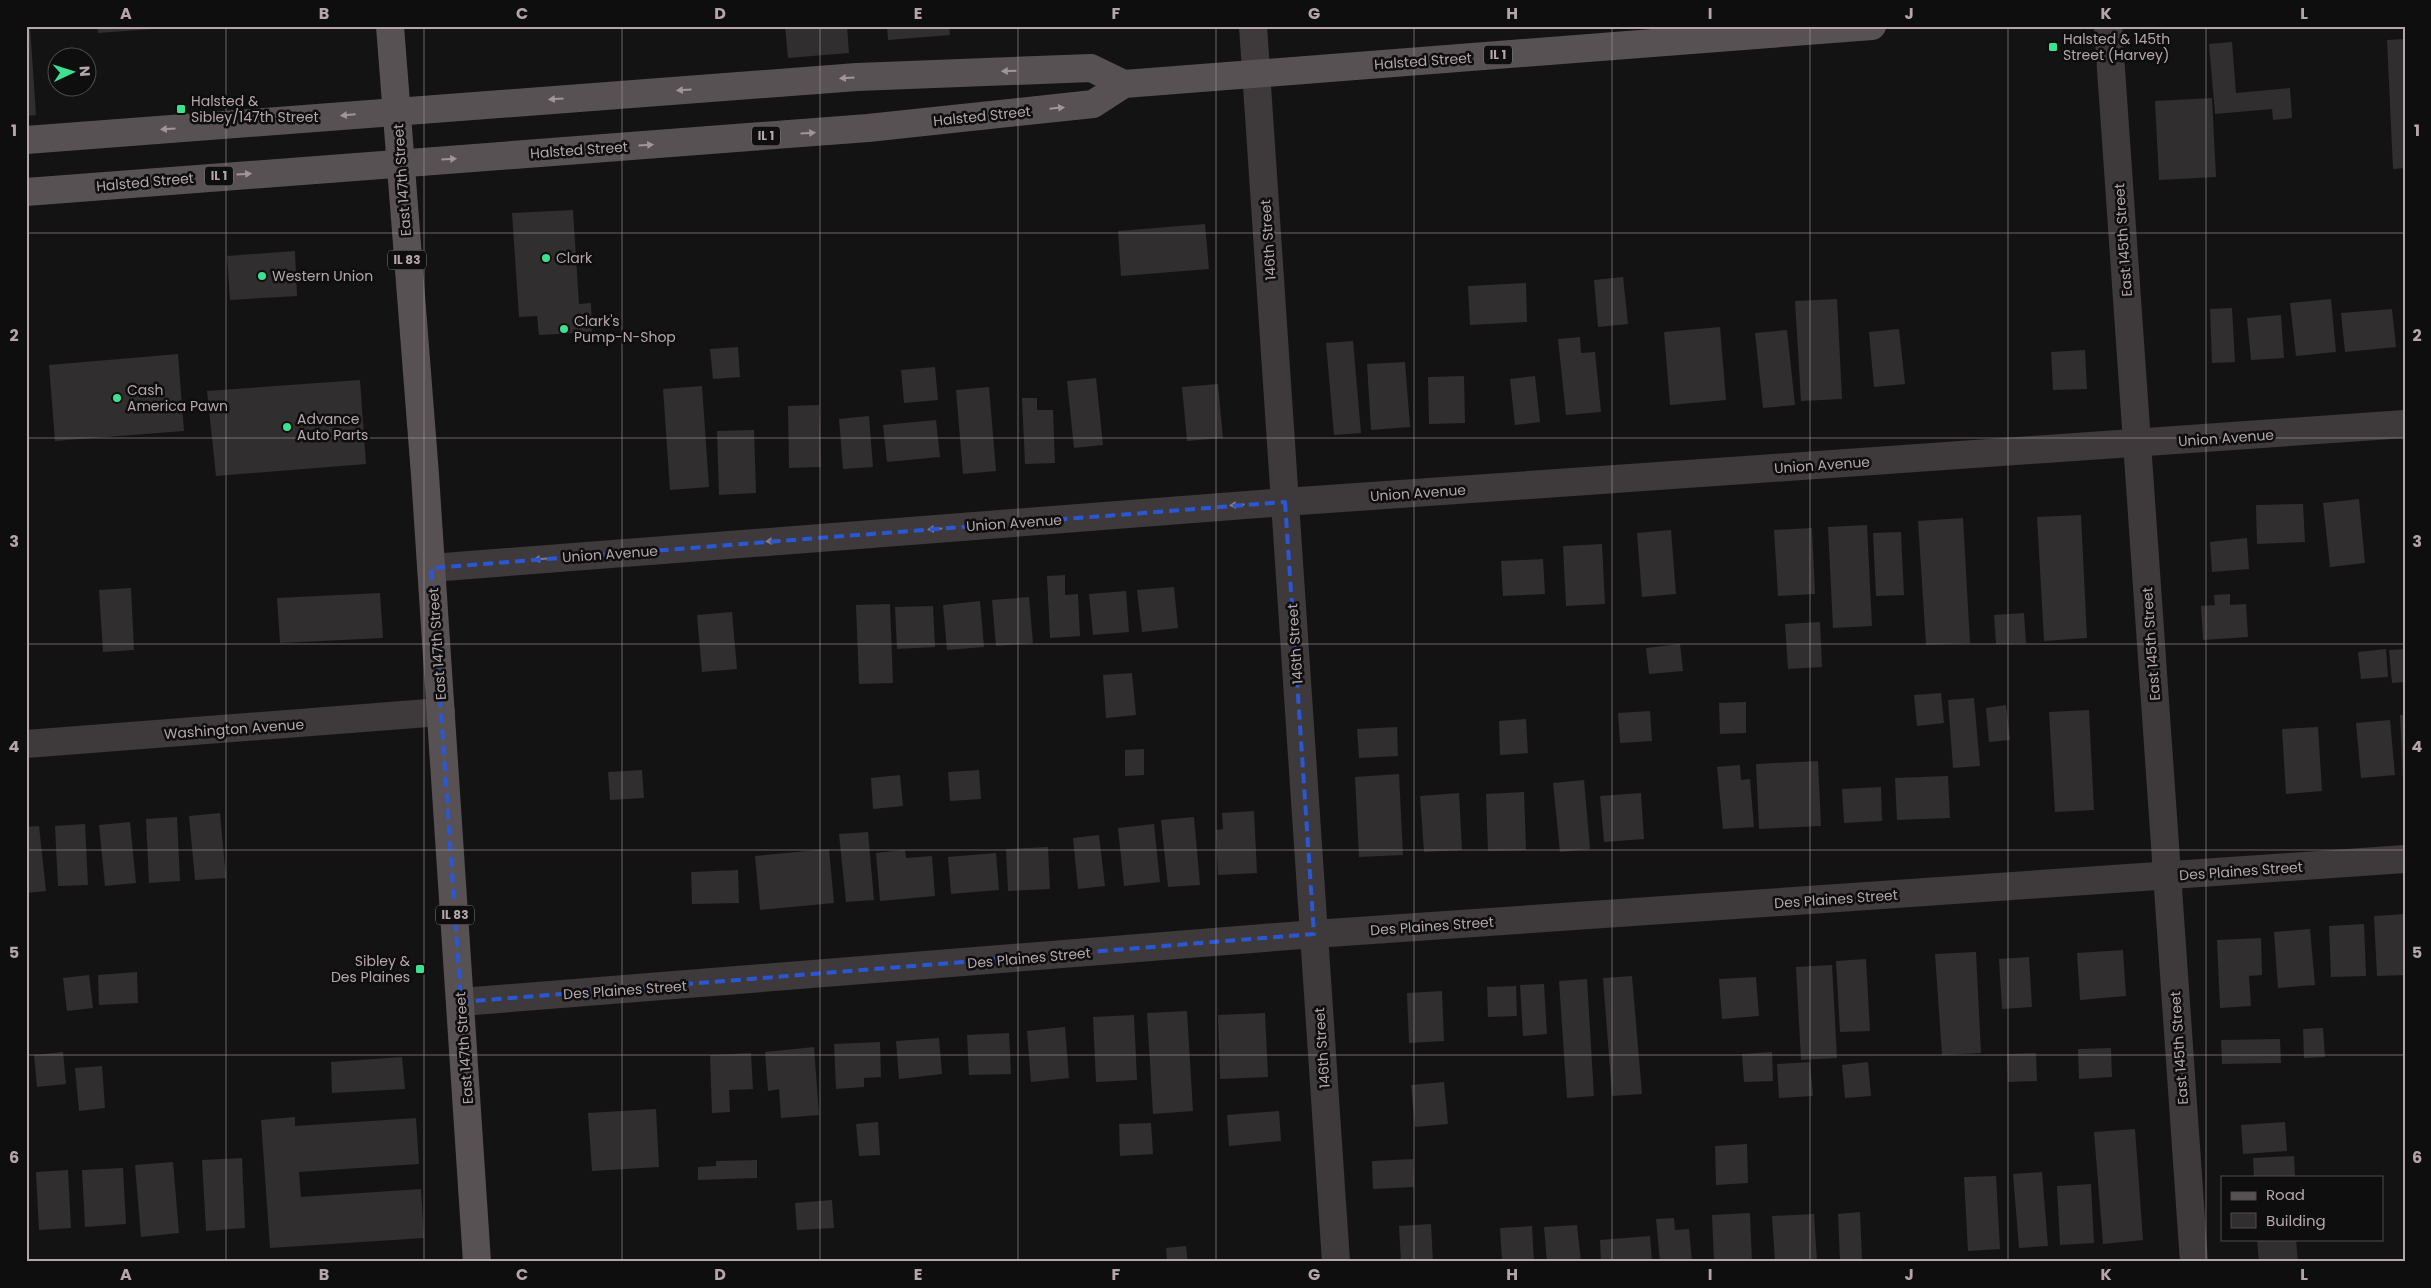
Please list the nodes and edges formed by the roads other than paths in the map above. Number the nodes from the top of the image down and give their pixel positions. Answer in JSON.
{"nodes":[{"id":1,"x":390,"y":26,"type":"edge"},
{"id":2,"x":1253,"y":26,"type":"edge"},
{"id":3,"x":1872,"y":26,"type":"edge"},
{"id":4,"x":2108,"y":26,"type":"edge"},
{"id":5,"x":1256,"y":73,"type":"junction"},
{"id":6,"x":1124,"y":84,"type":"junction"},
{"id":7,"x":396,"y":111,"type":"junction"},
{"id":8,"x":26,"y":140,"type":"edge"},
{"id":9,"x":400,"y":162,"type":"junction"},
{"id":10,"x":26,"y":192,"type":"edge"},
{"id":11,"x":2405,"y":424,"type":"edge"},
{"id":12,"x":2137,"y":444,"type":"junction"},
{"id":13,"x":1285,"y":502,"type":"junction"},
{"id":14,"x":431,"y":568,"type":"junction"},
{"id":15,"x":441,"y":712,"type":"junction"},
{"id":16,"x":26,"y":744,"type":"edge"},
{"id":17,"x":2405,"y":859,"type":"edge"},
{"id":18,"x":2167,"y":876,"type":"junction"},
{"id":19,"x":1314,"y":934,"type":"junction"},
{"id":20,"x":461,"y":1002,"type":"junction"},
{"id":21,"x":477,"y":1262,"type":"edge"},
{"id":22,"x":1336,"y":1262,"type":"edge"},
{"id":23,"x":2194,"y":1262,"type":"edge"}],
"edges":[{"from":1,"to":7,"type":"main road","name":"East 147th Street","number":"IL 83"},
{"from":2,"to":5,"type":"street","name":"146th Street"},
{"from":3,"to":5,"type":"main road","name":"Halsted Street","number":"IL 1"},
{"from":4,"to":12,"type":"street","name":"East 145th Street"},
{"from":5,"to":6,"type":"main road","name":"Halsted Street","number":"IL 1"},
{"from":5,"to":13,"type":"street","name":"146th Street"},
{"from":6,"to":7,"type":"main road","one_way":true},
{"from":9,"to":6,"type":"main road","name":"Halsted Street","number":"IL 1","one_way":true},
{"from":7,"to":8,"type":"main road","one_way":true},
{"from":7,"to":9,"type":"main road","name":"East 147th Street","number":"IL 83"},
{"from":10,"to":9,"type":"main road","name":"Halsted Street","number":"IL 1","one_way":true},
{"from":9,"to":14,"type":"main road","name":"East 147th Street","number":"IL 83"},
{"from":11,"to":12,"type":"street","name":"Union Avenue"},
{"from":12,"to":13,"type":"street","name":"Union Avenue"},
{"from":12,"to":18,"type":"street","name":"East 145th Street"},
{"from":13,"to":14,"type":"street","name":"Union Avenue","one_way":true},
{"from":13,"to":19,"type":"street","name":"146th Street"},
{"from":14,"to":15,"type":"main road","name":"East 147th Street","number":"IL 83"},
{"from":15,"to":16,"type":"street","name":"Washington Avenue"},
{"from":15,"to":20,"type":"main road","name":"East 147th Street","number":"IL 83"},
{"from":17,"to":18,"type":"street","name":"Des Plaines Street"},
{"from":18,"to":19,"type":"street","name":"Des Plaines Street"},
{"from":18,"to":23,"type":"street","name":"East 145th Street"},
{"from":19,"to":20,"type":"street","name":"Des Plaines Street"},
{"from":19,"to":22,"type":"street","name":"146th Street"},
{"from":20,"to":21,"type":"main road","name":"East 147th Street","number":"IL 83"}]}
